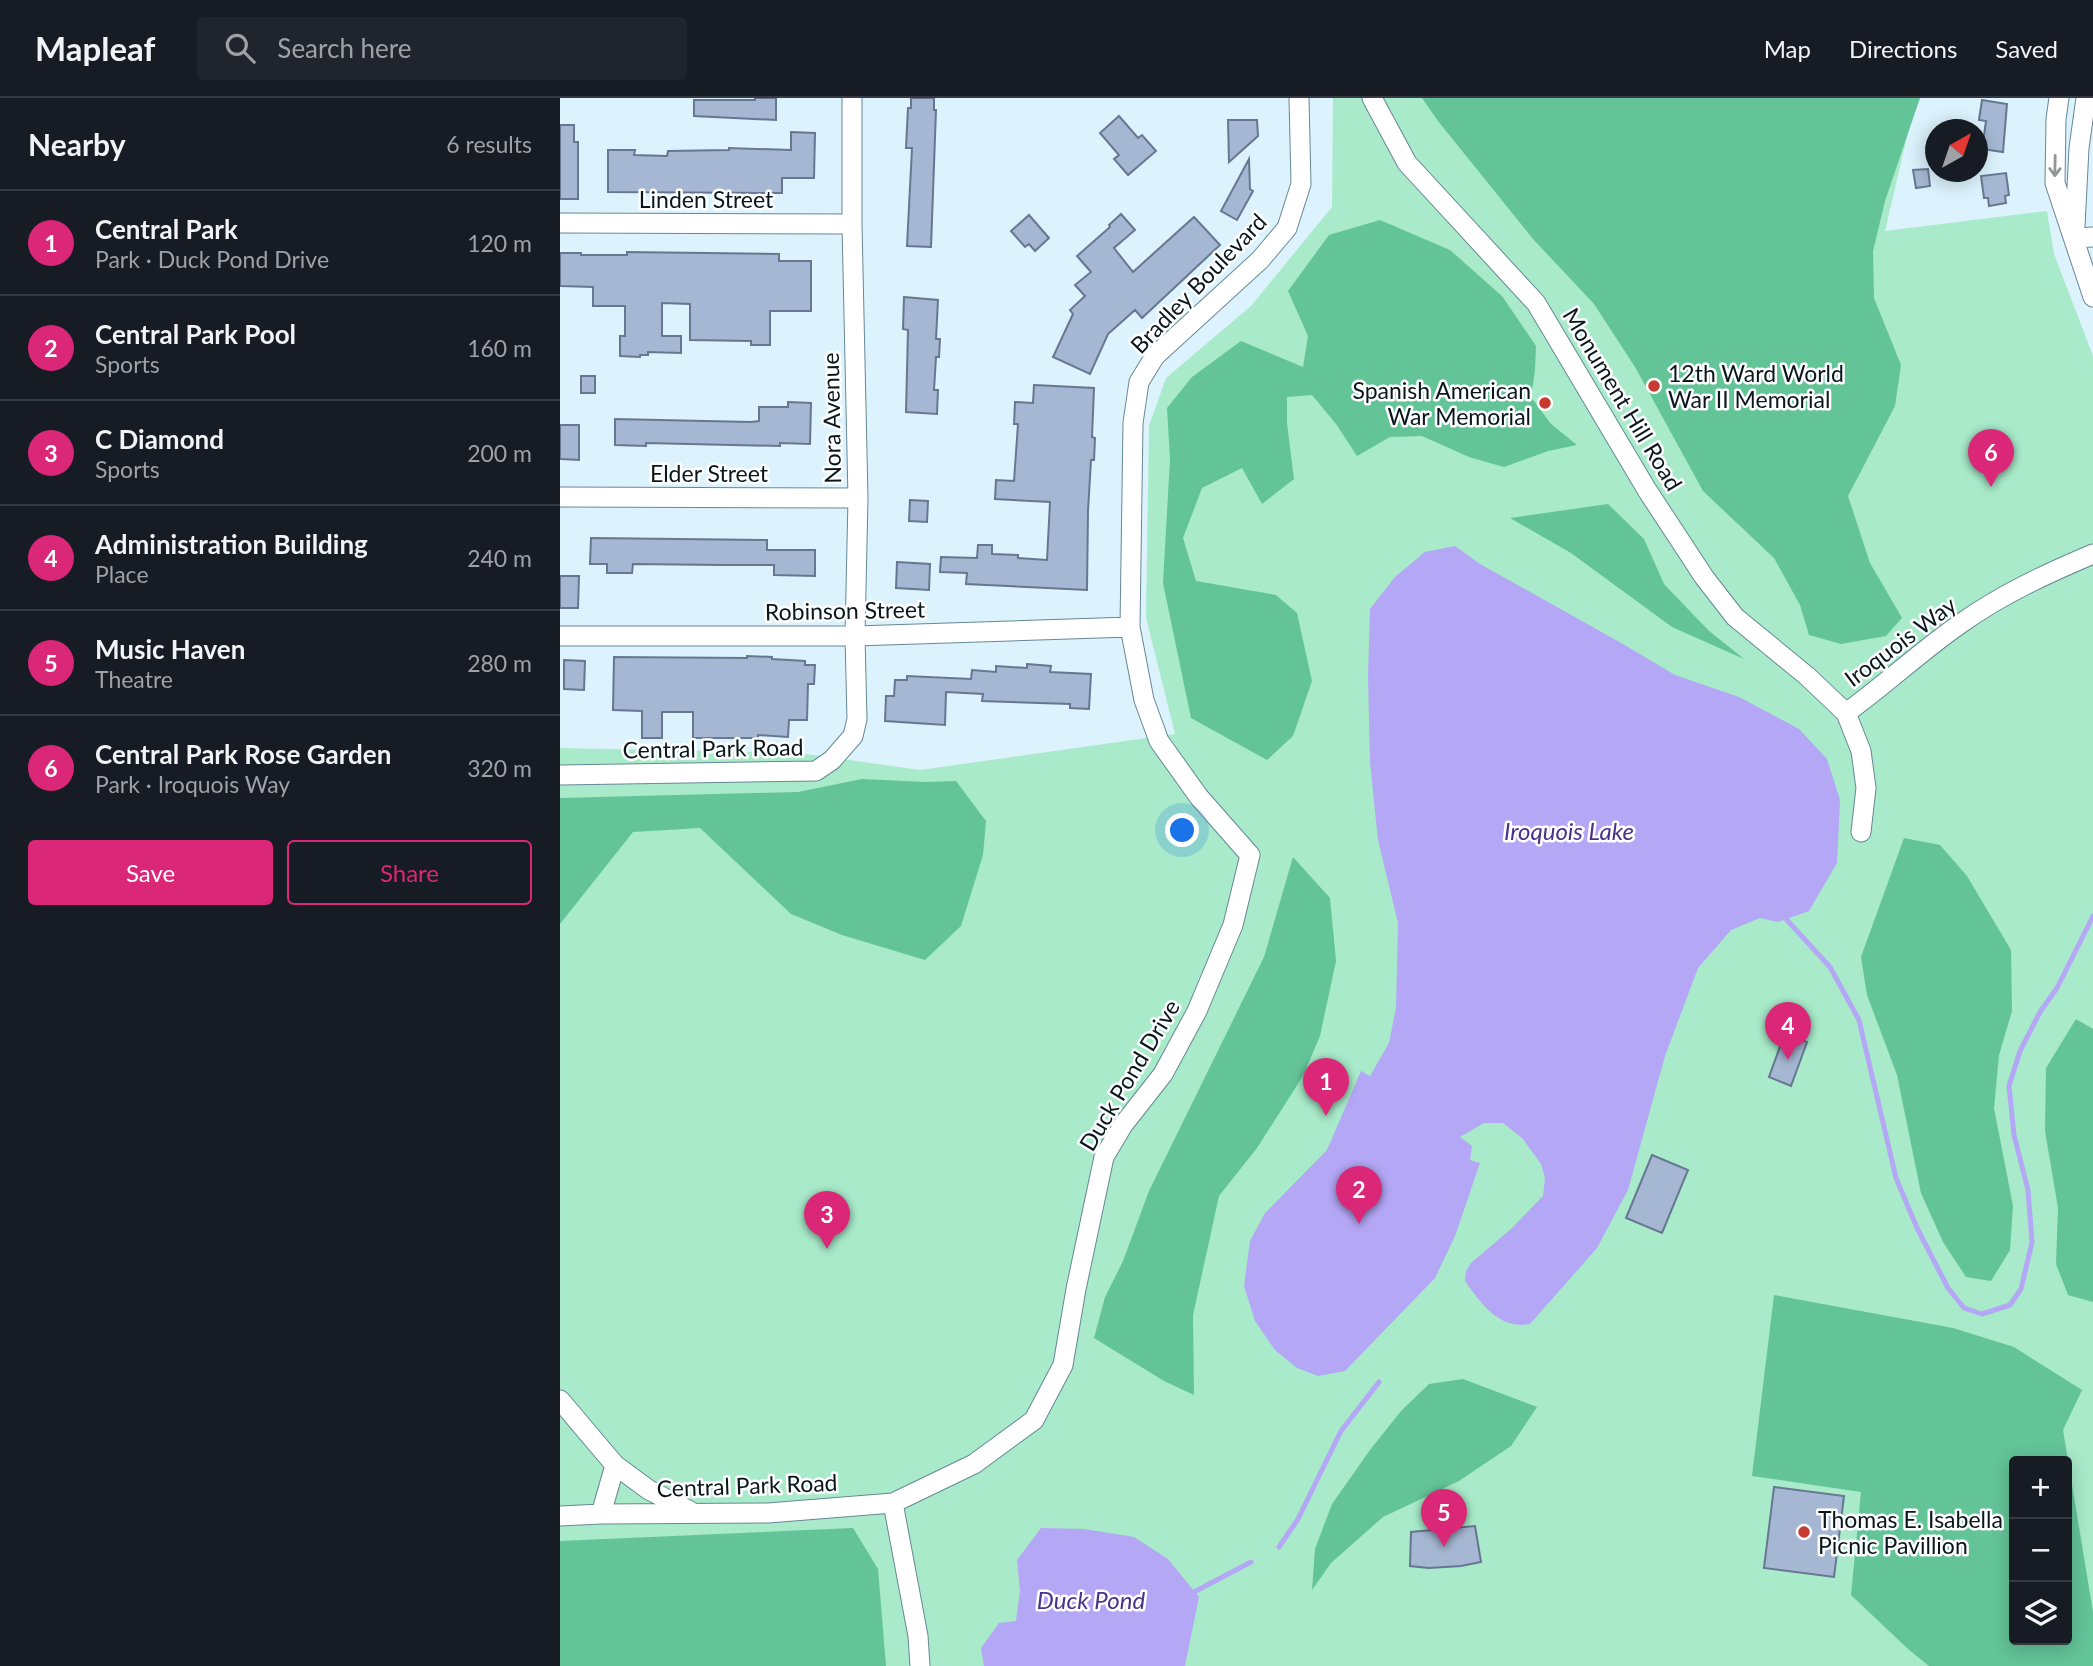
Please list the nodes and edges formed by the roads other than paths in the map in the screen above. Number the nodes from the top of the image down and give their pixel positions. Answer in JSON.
{"nodes":[{"id":1,"x":852,"y":98,"type":"edge"},
{"id":2,"x":1298,"y":98,"type":"edge"},
{"id":3,"x":1372,"y":98,"type":"edge"},
{"id":4,"x":2059,"y":98,"type":"edge"},
{"id":5,"x":2086,"y":98,"type":"edge"},
{"id":6,"x":2093,"y":222,"type":"edge"},
{"id":7,"x":560,"y":223,"type":"edge"},
{"id":8,"x":852,"y":224,"type":"junction"},
{"id":9,"x":2084,"y":238,"type":"edge"},
{"id":10,"x":2093,"y":298,"type":"edge"},
{"id":11,"x":560,"y":497,"type":"edge"},
{"id":12,"x":858,"y":498,"type":"junction"},
{"id":13,"x":2093,"y":554,"type":"edge"},
{"id":14,"x":1130,"y":628,"type":"junction"},
{"id":15,"x":560,"y":636,"type":"edge"},
{"id":16,"x":855,"y":636,"type":"junction"},
{"id":17,"x":1846,"y":713,"type":"junction"},
{"id":18,"x":853,"y":736,"type":"joint"},
{"id":19,"x":560,"y":775,"type":"edge"},
{"id":20,"x":1861,"y":832,"type":"dead end"},
{"id":21,"x":560,"y":1400,"type":"edge"},
{"id":22,"x":615,"y":1465,"type":"junction"},
{"id":23,"x":893,"y":1503,"type":"junction"},
{"id":24,"x":693,"y":1513,"type":"junction"},
{"id":25,"x":601,"y":1514,"type":"junction"},
{"id":26,"x":560,"y":1516,"type":"edge"},
{"id":27,"x":920,"y":1666,"type":"edge"}],
"edges":[{"from":1,"to":8,"type":"street","name":"Nora Avenue"},
{"from":2,"to":14,"type":"street","name":"Bradley Boulevard"},
{"from":3,"to":17,"type":"street","name":"Monument Hill Road"},
{"from":4,"to":9,"type":"street","one_way":true},
{"from":5,"to":9,"type":"street"},
{"from":6,"to":9,"type":"street"},
{"from":7,"to":8,"type":"street","name":"Linden Street"},
{"from":8,"to":12,"type":"street","name":"Nora Avenue"},
{"from":9,"to":10,"type":"street"},
{"from":11,"to":12,"type":"street","name":"Elder Street"},
{"from":12,"to":16,"type":"street","name":"Nora Avenue"},
{"from":13,"to":17,"type":"street","name":"Iroquois Way"},
{"from":14,"to":16,"type":"street","name":"Robinson Street"},
{"from":14,"to":23,"type":"street","name":"Duck Pond Drive"},
{"from":15,"to":16,"type":"street","name":"Robinson Street"},
{"from":16,"to":18,"type":"street","name":"Nora Avenue"},
{"from":17,"to":20,"type":"street","name":"Iroquois Way"},
{"from":18,"to":19,"type":"street","name":"Central Park Road"},
{"from":21,"to":22,"type":"street"},
{"from":22,"to":24,"type":"street"},
{"from":22,"to":25,"type":"street"},
{"from":23,"to":24,"type":"street","name":"Central Park Road"},
{"from":23,"to":27,"type":"street"},
{"from":24,"to":25,"type":"street","name":"Central Park Road"},
{"from":25,"to":26,"type":"street","name":"Central Park Road"}]}
